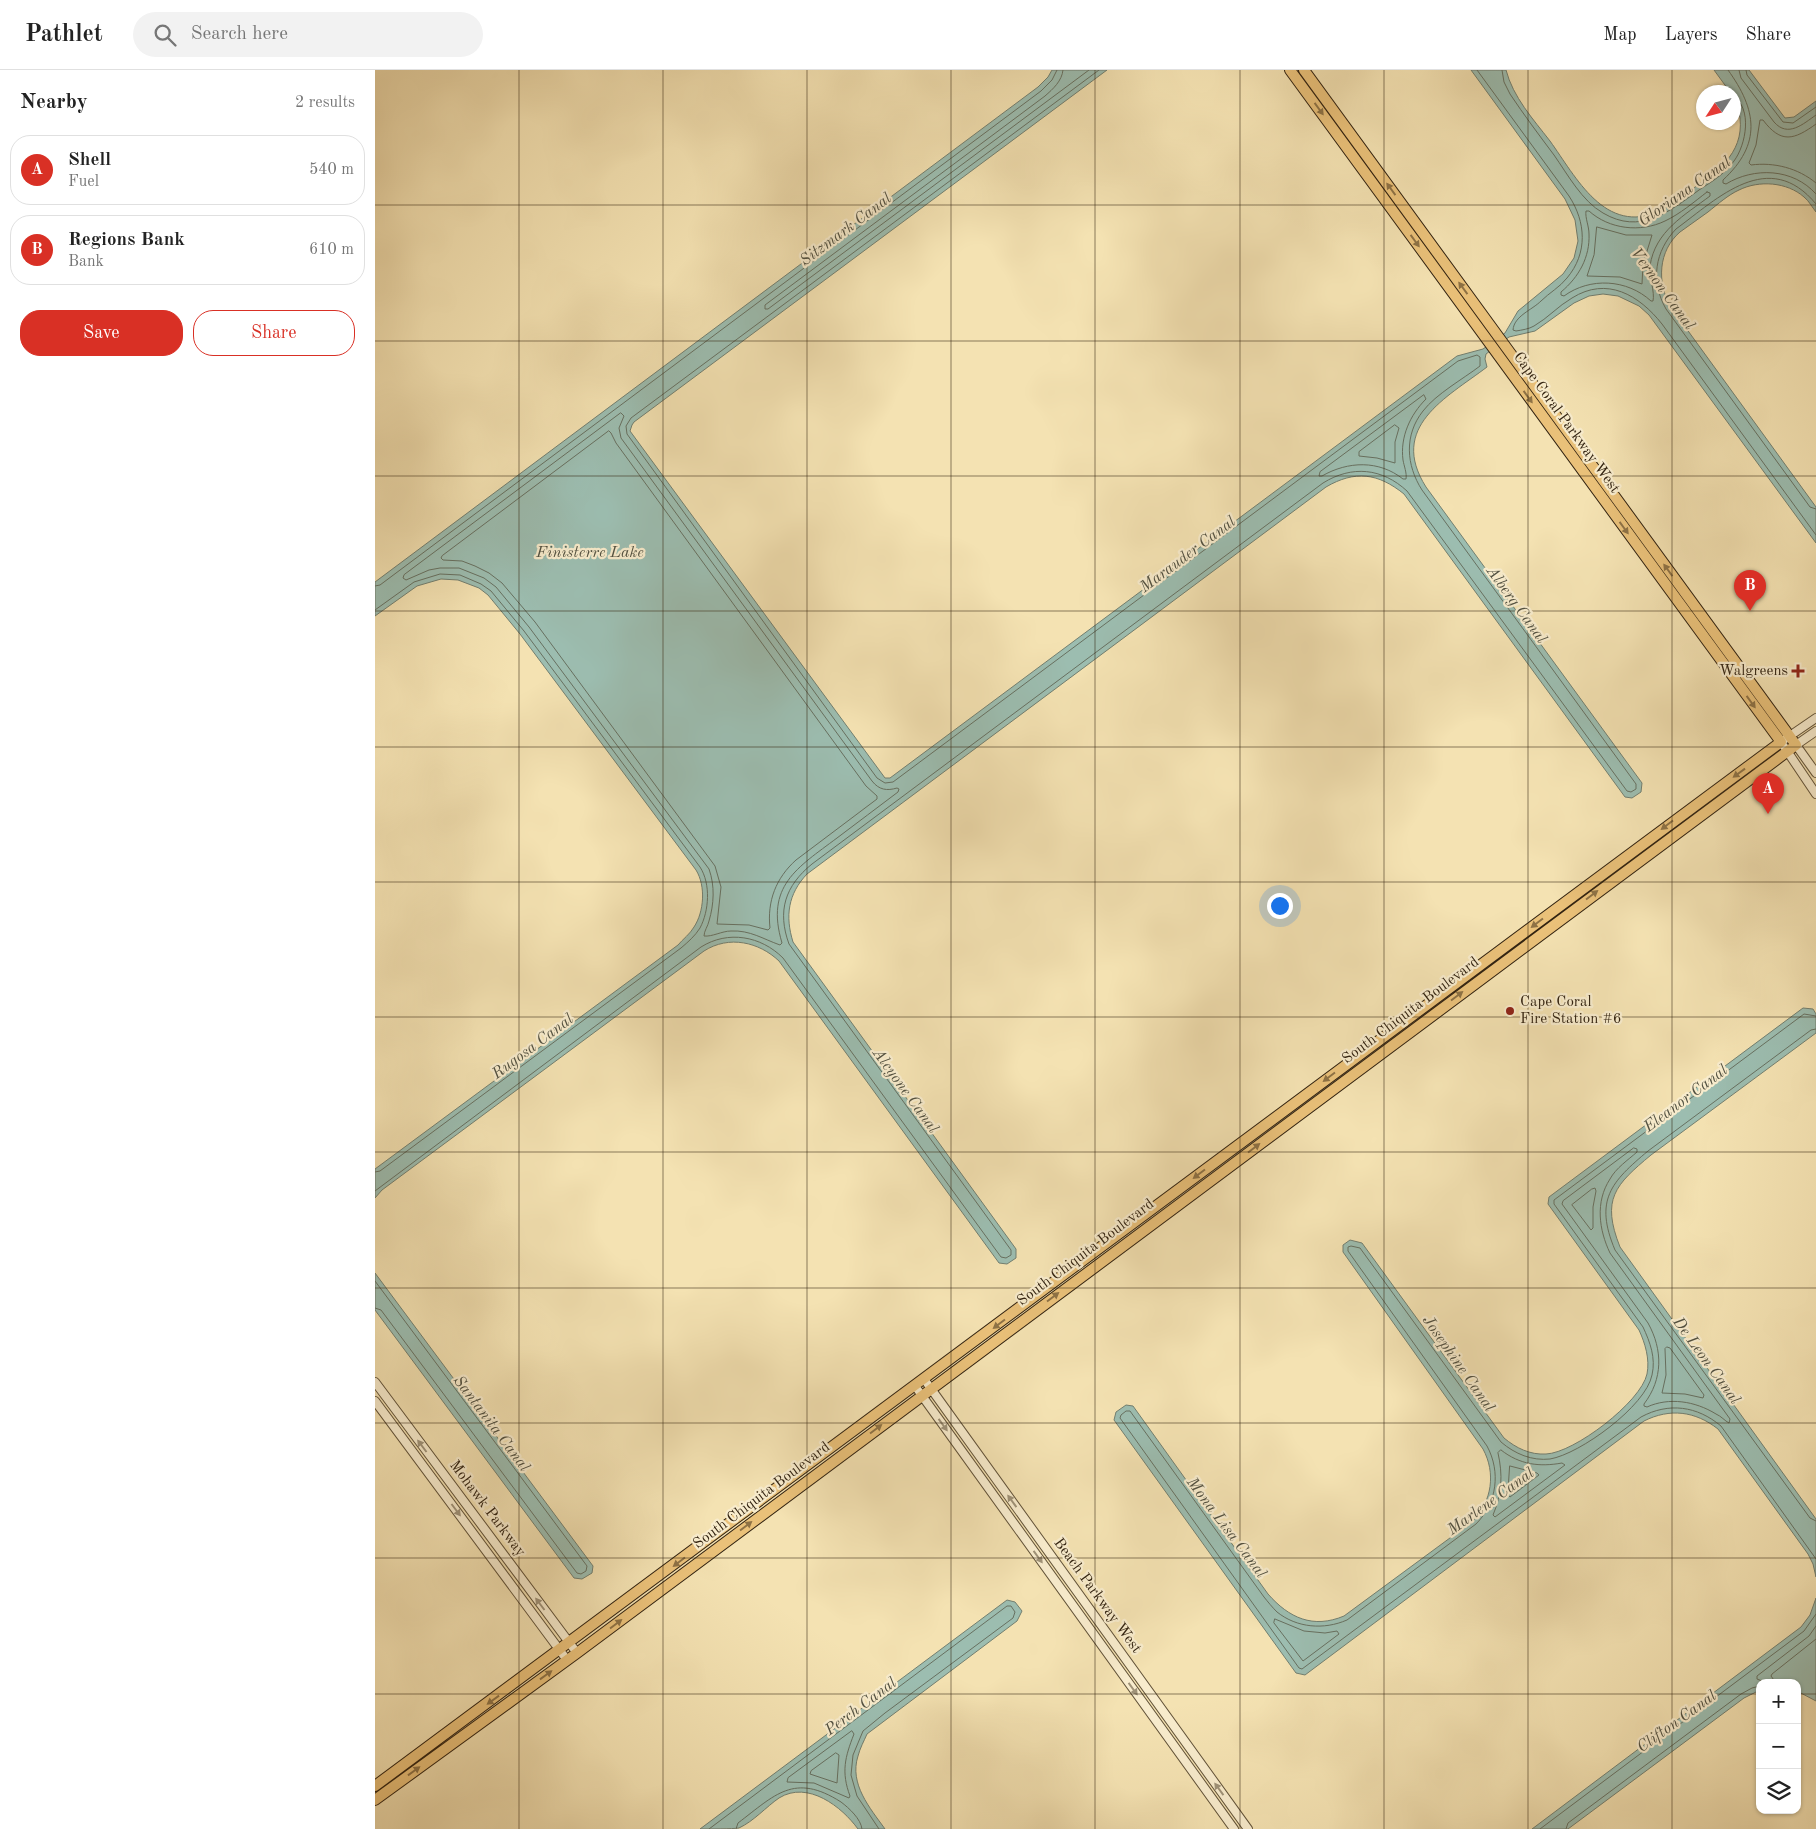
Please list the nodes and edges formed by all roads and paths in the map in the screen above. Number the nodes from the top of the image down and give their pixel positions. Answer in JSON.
{"nodes":[{"id":1,"x":1291,"y":70,"type":"edge"},
{"id":2,"x":1304,"y":70,"type":"edge"},
{"id":3,"x":1573,"y":458,"type":"junction"},
{"id":4,"x":1626,"y":512,"type":"junction"},
{"id":5,"x":1662,"y":580,"type":"junction"},
{"id":6,"x":1716,"y":635,"type":"junction"},
{"id":7,"x":1816,"y":718,"type":"edge"},
{"id":8,"x":1816,"y":731,"type":"edge"},
{"id":9,"x":1793,"y":740,"type":"junction"},
{"id":10,"x":1781,"y":742,"type":"junction"},
{"id":11,"x":1786,"y":752,"type":"junction"},
{"id":12,"x":1816,"y":773,"type":"edge"},
{"id":13,"x":1816,"y":794,"type":"edge"},
{"id":14,"x":924,"y":1379,"type":"junction"},
{"id":15,"x":375,"y":1382,"type":"edge"},
{"id":16,"x":915,"y":1386,"type":"junction"},
{"id":17,"x":930,"y":1389,"type":"junction"},
{"id":18,"x":921,"y":1395,"type":"junction"},
{"id":19,"x":375,"y":1401,"type":"edge"},
{"id":20,"x":569,"y":1644,"type":"junction"},
{"id":21,"x":560,"y":1650,"type":"junction"},
{"id":22,"x":577,"y":1653,"type":"junction"},
{"id":23,"x":567,"y":1660,"type":"junction"},
{"id":24,"x":375,"y":1786,"type":"edge"},
{"id":25,"x":375,"y":1800,"type":"edge"},
{"id":26,"x":1234,"y":1829,"type":"edge"},
{"id":27,"x":1248,"y":1829,"type":"edge"}],
"edges":[{"from":1,"to":3,"type":"main road","name":"Cape Coral Parkway West","one_way":true},
{"from":4,"to":2,"type":"main road","name":"Cape Coral Parkway West","one_way":true},
{"from":3,"to":4,"type":"main road"},
{"from":3,"to":5,"type":"main road","name":"Cape Coral Parkway West","one_way":true},
{"from":6,"to":4,"type":"main road","name":"Cape Coral Parkway West","one_way":true},
{"from":5,"to":6,"type":"main road"},
{"from":5,"to":10,"type":"main road","name":"Cape Coral Parkway West","one_way":true},
{"from":6,"to":9,"type":"main road","name":"Cape Coral Parkway West"},
{"from":7,"to":9,"type":"street","name":"South Chiquita Boulevard"},
{"from":8,"to":9,"type":"street","name":"South Chiquita Boulevard"},
{"from":9,"to":10,"type":"street","name":"South Chiquita Boulevard"},
{"from":9,"to":11,"type":"main road","name":"South Chiquita Boulevard"},
{"from":9,"to":12,"type":"street","name":"Cape Coral Parkway West"},
{"from":10,"to":11,"type":"street","name":"Cape Coral Parkway West"},
{"from":10,"to":14,"type":"main road","name":"South Chiquita Boulevard","one_way":true},
{"from":11,"to":13,"type":"street","name":"Cape Coral Parkway West"},
{"from":17,"to":11,"type":"main road","name":"South Chiquita Boulevard","one_way":true},
{"from":14,"to":16,"type":"main road","name":"South Chiquita Boulevard"},
{"from":14,"to":17,"type":"street","name":"Beach Parkway West"},
{"from":20,"to":15,"type":"street","name":"Mohawk Parkway","one_way":true},
{"from":16,"to":18,"type":"street","name":"Beach Parkway West"},
{"from":16,"to":20,"type":"main road","name":"South Chiquita Boulevard","one_way":true},
{"from":17,"to":18,"type":"main road","name":"South Chiquita Boulevard"},
{"from":27,"to":17,"type":"street","name":"Beach Parkway West","one_way":true},
{"from":22,"to":18,"type":"main road","name":"South Chiquita Boulevard","one_way":true},
{"from":18,"to":26,"type":"street","name":"Beach Parkway West","one_way":true},
{"from":19,"to":21,"type":"street","name":"Mohawk Parkway","one_way":true},
{"from":20,"to":21,"type":"main road","name":"South Chiquita Boulevard"},
{"from":20,"to":22,"type":"street","name":"Mohawk Parkway"},
{"from":21,"to":23,"type":"street","name":"Mohawk Parkway"},
{"from":21,"to":24,"type":"main road","name":"South Chiquita Boulevard","one_way":true},
{"from":22,"to":23,"type":"main road","name":"South Chiquita Boulevard"},
{"from":25,"to":23,"type":"main road","name":"South Chiquita Boulevard","one_way":true}]}
